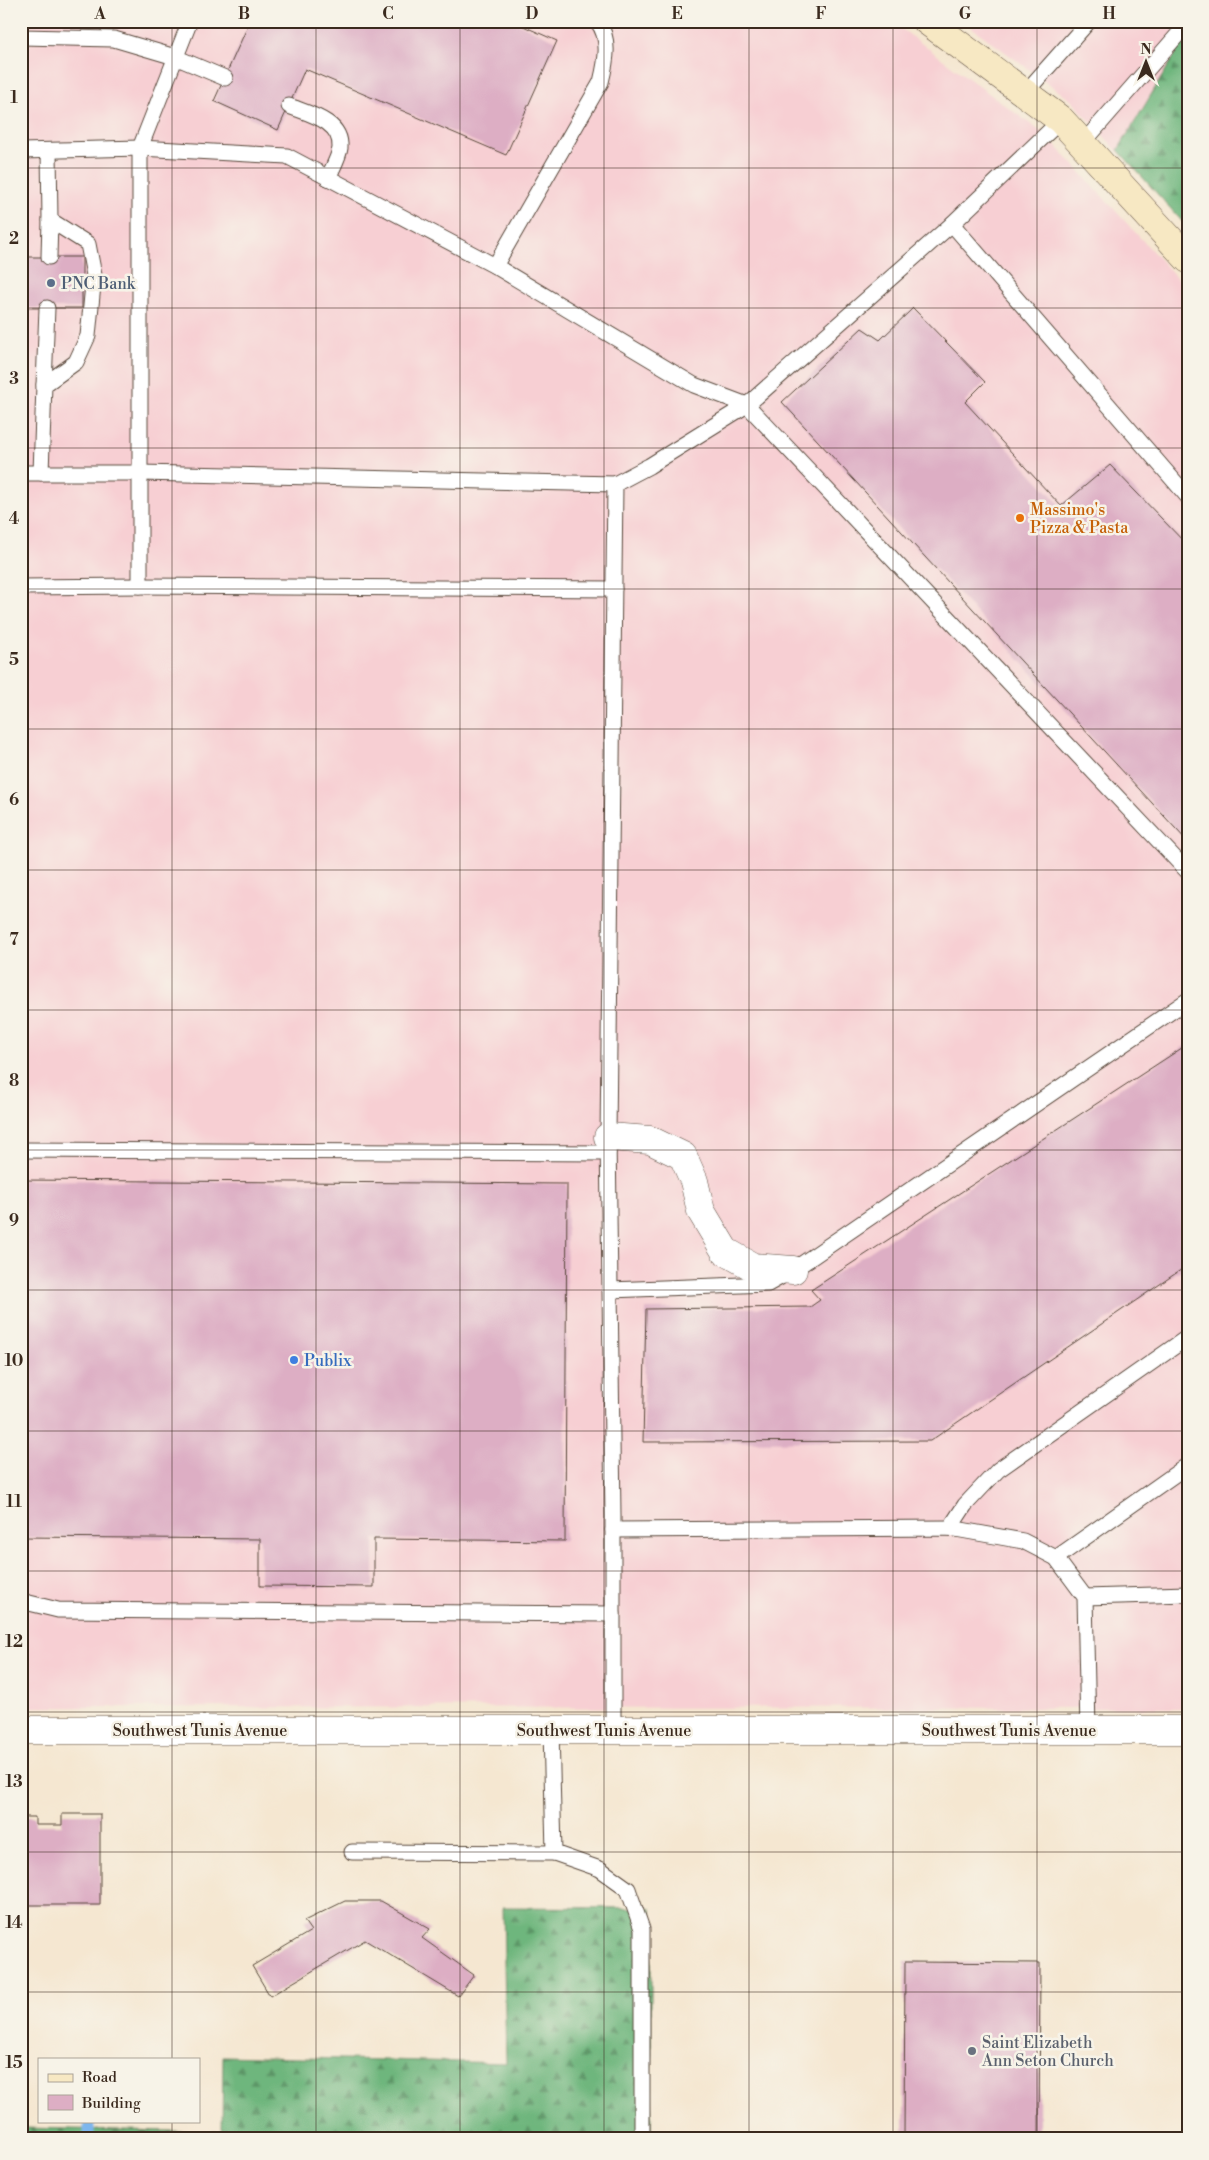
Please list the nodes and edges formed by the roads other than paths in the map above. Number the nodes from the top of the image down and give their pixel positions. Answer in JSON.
{"nodes":[{"id":1,"x":190,"y":21,"type":"edge"},
{"id":2,"x":597,"y":21,"type":"edge"},
{"id":3,"x":927,"y":21,"type":"edge"},
{"id":4,"x":1089,"y":21,"type":"edge"},
{"id":5,"x":1188,"y":23,"type":"edge"},
{"id":6,"x":21,"y":37,"type":"edge"},
{"id":7,"x":175,"y":56,"type":"junction"},
{"id":8,"x":224,"y":78,"type":"dead end"},
{"id":9,"x":1025,"y":93,"type":"junction"},
{"id":10,"x":289,"y":106,"type":"dead end"},
{"id":11,"x":1061,"y":120,"type":"junction"},
{"id":12,"x":1083,"y":143,"type":"junction"},
{"id":13,"x":140,"y":148,"type":"junction"},
{"id":14,"x":49,"y":151,"type":"junction"},
{"id":15,"x":21,"y":152,"type":"edge"},
{"id":16,"x":328,"y":178,"type":"junction"},
{"id":17,"x":50,"y":220,"type":"junction"},
{"id":18,"x":952,"y":224,"type":"junction"},
{"id":19,"x":49,"y":257,"type":"dead end"},
{"id":20,"x":1188,"y":259,"type":"edge"},
{"id":21,"x":495,"y":266,"type":"junction"},
{"id":22,"x":47,"y":308,"type":"dead end"},
{"id":23,"x":44,"y":386,"type":"junction"},
{"id":24,"x":747,"y":405,"type":"junction"},
{"id":25,"x":21,"y":473,"type":"edge"},
{"id":26,"x":41,"y":474,"type":"junction"},
{"id":27,"x":140,"y":474,"type":"junction"},
{"id":28,"x":615,"y":484,"type":"junction"},
{"id":29,"x":1188,"y":497,"type":"edge"},
{"id":30,"x":140,"y":586,"type":"junction"},
{"id":31,"x":21,"y":587,"type":"edge"},
{"id":32,"x":614,"y":590,"type":"junction"},
{"id":33,"x":1188,"y":872,"type":"edge"},
{"id":34,"x":1188,"y":1000,"type":"edge"},
{"id":35,"x":608,"y":1145,"type":"junction"},
{"id":36,"x":21,"y":1150,"type":"edge"},
{"id":37,"x":793,"y":1270,"type":"junction"},
{"id":38,"x":610,"y":1290,"type":"junction"},
{"id":39,"x":1188,"y":1337,"type":"edge"},
{"id":40,"x":1188,"y":1465,"type":"edge"},
{"id":41,"x":950,"y":1528,"type":"junction"},
{"id":42,"x":613,"y":1530,"type":"junction"},
{"id":43,"x":1056,"y":1558,"type":"junction"},
{"id":44,"x":1188,"y":1594,"type":"edge"},
{"id":45,"x":1085,"y":1597,"type":"junction"},
{"id":46,"x":21,"y":1601,"type":"edge"},
{"id":47,"x":613,"y":1614,"type":"junction"},
{"id":48,"x":551,"y":1729,"type":"junction"},
{"id":49,"x":21,"y":1730,"type":"edge"},
{"id":50,"x":613,"y":1730,"type":"junction"},
{"id":51,"x":1088,"y":1730,"type":"junction"},
{"id":52,"x":1188,"y":1730,"type":"edge"},
{"id":53,"x":352,"y":1852,"type":"dead end"},
{"id":54,"x":554,"y":1853,"type":"junction"},
{"id":55,"x":642,"y":2139,"type":"edge"}],
"edges":[{"from":1,"to":7,"type":"lane"},
{"from":2,"to":21,"type":"lane"},
{"from":3,"to":9,"type":"street"},
{"from":4,"to":9,"type":"lane"},
{"from":5,"to":12,"type":"lane"},
{"from":6,"to":7,"type":"lane"},
{"from":7,"to":8,"type":"lane"},
{"from":7,"to":13,"type":"lane"},
{"from":9,"to":11,"type":"street"},
{"from":10,"to":16,"type":"lane"},
{"from":11,"to":12,"type":"street"},
{"from":11,"to":18,"type":"lane"},
{"from":12,"to":20,"type":"street"},
{"from":13,"to":14,"type":"lane"},
{"from":13,"to":16,"type":"lane"},
{"from":13,"to":27,"type":"lane"},
{"from":14,"to":15,"type":"lane"},
{"from":14,"to":17,"type":"lane"},
{"from":16,"to":21,"type":"lane"},
{"from":17,"to":19,"type":"lane"},
{"from":17,"to":23,"type":"lane"},
{"from":18,"to":24,"type":"lane"},
{"from":18,"to":29,"type":"lane"},
{"from":21,"to":24,"type":"lane"},
{"from":22,"to":23,"type":"lane"},
{"from":23,"to":26,"type":"lane"},
{"from":24,"to":28,"type":"lane"},
{"from":24,"to":33,"type":"lane"},
{"from":25,"to":26,"type":"lane"},
{"from":26,"to":27,"type":"lane"},
{"from":27,"to":28,"type":"lane"},
{"from":27,"to":30,"type":"lane"},
{"from":28,"to":32,"type":"lane"},
{"from":30,"to":31,"type":"lane"},
{"from":30,"to":32,"type":"lane"},
{"from":32,"to":35,"type":"lane"},
{"from":34,"to":37,"type":"lane"},
{"from":35,"to":36,"type":"lane"},
{"from":35,"to":37,"type":"street"},
{"from":35,"to":38,"type":"lane"},
{"from":37,"to":38,"type":"lane"},
{"from":38,"to":42,"type":"lane"},
{"from":39,"to":41,"type":"lane"},
{"from":40,"to":43,"type":"lane"},
{"from":41,"to":42,"type":"lane"},
{"from":41,"to":43,"type":"lane"},
{"from":42,"to":47,"type":"lane"},
{"from":43,"to":45,"type":"lane"},
{"from":44,"to":45,"type":"lane"},
{"from":45,"to":51,"type":"lane"},
{"from":46,"to":47,"type":"lane"},
{"from":47,"to":50,"type":"lane"},
{"from":48,"to":49,"type":"street","name":"Southwest Tunis Avenue"},
{"from":48,"to":50,"type":"street","name":"Southwest Tunis Avenue"},
{"from":48,"to":54,"type":"lane"},
{"from":50,"to":51,"type":"street","name":"Southwest Tunis Avenue"},
{"from":51,"to":52,"type":"street","name":"Southwest Tunis Avenue"},
{"from":53,"to":54,"type":"lane"},
{"from":54,"to":55,"type":"lane"}]}
